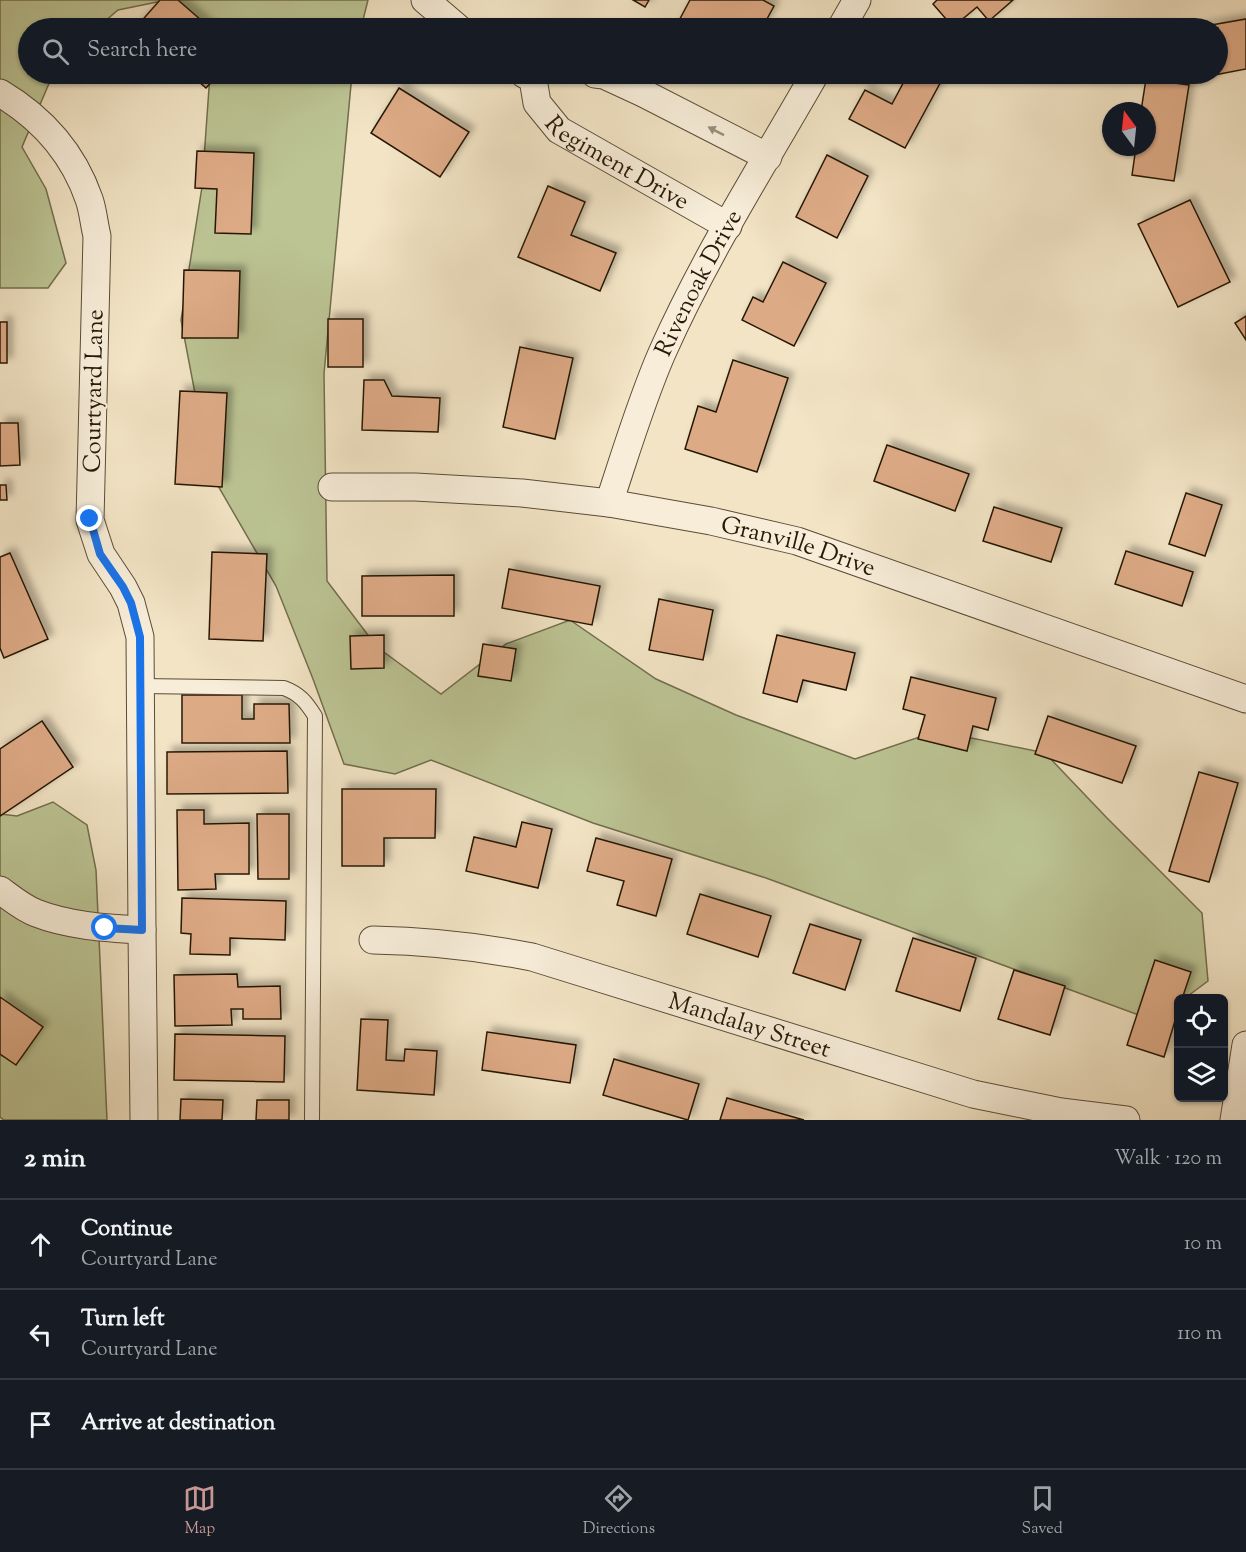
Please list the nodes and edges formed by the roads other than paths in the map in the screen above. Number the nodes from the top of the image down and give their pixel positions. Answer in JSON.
{"nodes":[{"id":1,"x":425,"y":0,"type":"edge"},
{"id":2,"x":857,"y":0,"type":"edge"},
{"id":3,"x":447,"y":18,"type":"edge"},
{"id":4,"x":847,"y":18,"type":"edge"},
{"id":5,"x":536,"y":84,"type":"edge"},
{"id":6,"x":624,"y":84,"type":"edge"},
{"id":7,"x":809,"y":84,"type":"edge"},
{"id":8,"x":0,"y":93,"type":"edge"},
{"id":9,"x":768,"y":158,"type":"junction"},
{"id":10,"x":728,"y":226,"type":"junction"},
{"id":11,"x":332,"y":487,"type":"dead end"},
{"id":12,"x":609,"y":503,"type":"junction"},
{"id":13,"x":140,"y":686,"type":"junction"},
{"id":14,"x":1246,"y":699,"type":"edge"},
{"id":15,"x":0,"y":890,"type":"edge"},
{"id":16,"x":142,"y":930,"type":"junction"},
{"id":17,"x":373,"y":940,"type":"dead end"},
{"id":18,"x":1246,"y":1045,"type":"edge"},
{"id":19,"x":144,"y":1120,"type":"edge"},
{"id":20,"x":312,"y":1120,"type":"edge"},
{"id":21,"x":1126,"y":1120,"type":"edge"},
{"id":22,"x":1234,"y":1120,"type":"edge"}],
"edges":[{"from":1,"to":3,"type":"street"},
{"from":2,"to":4,"type":"street"},
{"from":5,"to":10,"type":"street","name":"Regiment Drive"},
{"from":9,"to":6,"type":"street","one_way":true},
{"from":7,"to":9,"type":"street","name":"Rivenoak Drive"},
{"from":8,"to":13,"type":"street","name":"Courtyard Lane"},
{"from":9,"to":10,"type":"street","name":"Rivenoak Drive"},
{"from":10,"to":12,"type":"street","name":"Rivenoak Drive"},
{"from":11,"to":12,"type":"street","name":"Granville Drive"},
{"from":12,"to":14,"type":"street","name":"Granville Drive"},
{"from":13,"to":16,"type":"street","name":"Courtyard Lane"},
{"from":13,"to":20,"type":"lane"},
{"from":15,"to":16,"type":"street"},
{"from":16,"to":19,"type":"street","name":"Courtyard Lane"},
{"from":17,"to":21,"type":"street","name":"Mandalay Street"},
{"from":18,"to":22,"type":"street"}]}
